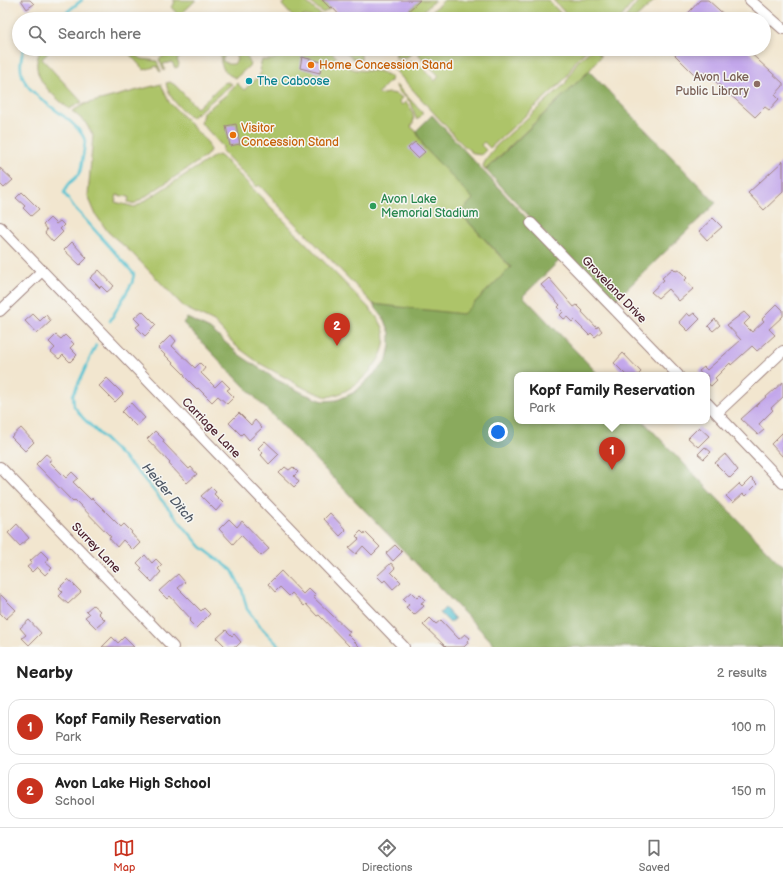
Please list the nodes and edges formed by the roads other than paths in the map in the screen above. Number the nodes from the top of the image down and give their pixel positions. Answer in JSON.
{"nodes":[{"id":1,"x":750,"y":0,"type":"edge"},
{"id":2,"x":764,"y":12,"type":"edge"},
{"id":3,"x":771,"y":18,"type":"edge"},
{"id":4,"x":783,"y":29,"type":"edge"},
{"id":5,"x":531,"y":223,"type":"dead end"},
{"id":6,"x":0,"y":227,"type":"edge"},
{"id":7,"x":42,"y":271,"type":"junction"},
{"id":8,"x":0,"y":311,"type":"edge"},
{"id":9,"x":783,"y":351,"type":"edge"},
{"id":10,"x":675,"y":372,"type":"edge"},
{"id":11,"x":710,"y":406,"type":"edge"},
{"id":12,"x":717,"y":413,"type":"junction"},
{"id":13,"x":0,"y":467,"type":"edge"},
{"id":14,"x":783,"y":483,"type":"edge"},
{"id":15,"x":173,"y":647,"type":"edge"},
{"id":16,"x":404,"y":647,"type":"edge"}],
"edges":[{"from":1,"to":2,"type":"street"},
{"from":3,"to":4,"type":"street"},
{"from":5,"to":10,"type":"street","name":"Groveland Drive"},
{"from":6,"to":7,"type":"street","name":"Carriage Lane"},
{"from":7,"to":8,"type":"street"},
{"from":7,"to":16,"type":"street","name":"Carriage Lane"},
{"from":9,"to":12,"type":"street"},
{"from":11,"to":12,"type":"street"},
{"from":12,"to":14,"type":"street"},
{"from":13,"to":15,"type":"street","name":"Surrey Lane"}]}
